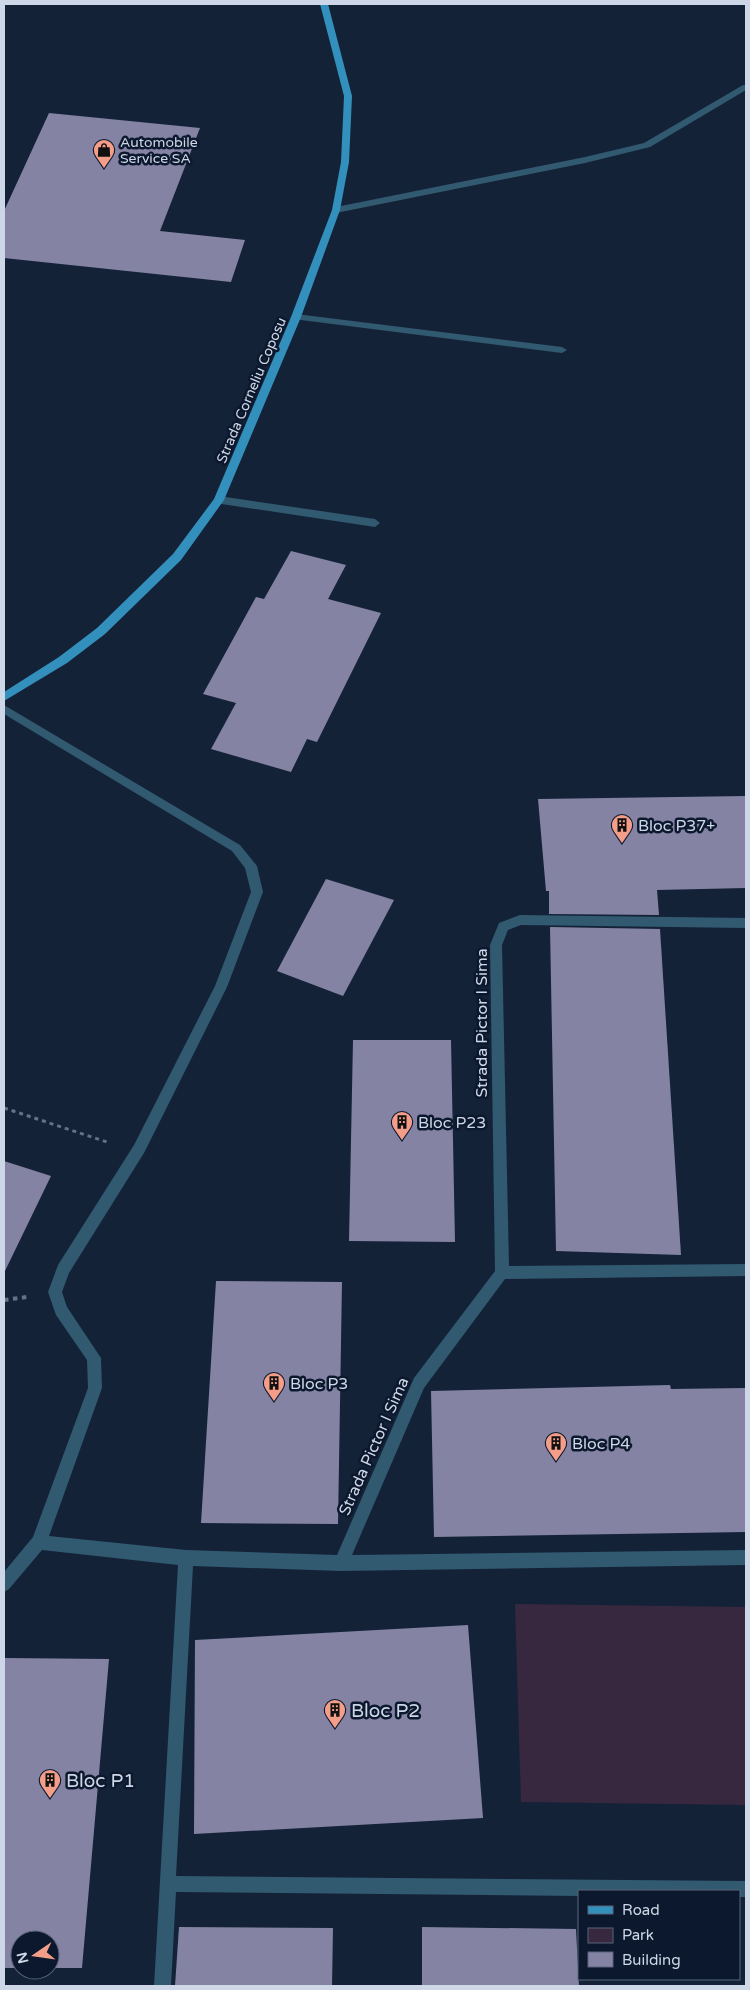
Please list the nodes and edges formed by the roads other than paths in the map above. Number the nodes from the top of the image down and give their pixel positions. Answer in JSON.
{"nodes":[{"id":1,"x":324,"y":4,"type":"edge"},
{"id":2,"x":746,"y":87,"type":"edge"},
{"id":3,"x":336,"y":210,"type":"junction"},
{"id":4,"x":296,"y":316,"type":"junction"},
{"id":5,"x":562,"y":350,"type":"dead end"},
{"id":6,"x":219,"y":500,"type":"junction"},
{"id":7,"x":375,"y":523,"type":"dead end"},
{"id":8,"x":4,"y":697,"type":"edge"},
{"id":9,"x":4,"y":709,"type":"edge"},
{"id":10,"x":746,"y":923,"type":"edge"},
{"id":11,"x":746,"y":1270,"type":"edge"},
{"id":12,"x":502,"y":1273,"type":"junction"},
{"id":13,"x":39,"y":1542,"type":"junction"},
{"id":14,"x":186,"y":1558,"type":"junction"},
{"id":15,"x":746,"y":1558,"type":"edge"},
{"id":16,"x":341,"y":1563,"type":"junction"},
{"id":17,"x":4,"y":1584,"type":"edge"},
{"id":18,"x":168,"y":1884,"type":"junction"},
{"id":19,"x":746,"y":1889,"type":"edge"},
{"id":20,"x":162,"y":1986,"type":"edge"}],
"edges":[{"from":1,"to":3,"type":"main road","name":"Strada Corneliu Coposu"},
{"from":2,"to":3,"type":"street"},
{"from":3,"to":4,"type":"main road","name":"Strada Corneliu Coposu"},
{"from":4,"to":5,"type":"street"},
{"from":4,"to":6,"type":"main road","name":"Strada Corneliu Coposu"},
{"from":6,"to":7,"type":"street"},
{"from":6,"to":8,"type":"main road","name":"Strada Corneliu Coposu"},
{"from":9,"to":13,"type":"street"},
{"from":10,"to":12,"type":"street","name":"Strada Pictor I Sima"},
{"from":11,"to":12,"type":"street"},
{"from":12,"to":16,"type":"street","name":"Strada Pictor I Sima"},
{"from":13,"to":14,"type":"street"},
{"from":13,"to":17,"type":"street"},
{"from":14,"to":16,"type":"street"},
{"from":14,"to":18,"type":"street"},
{"from":15,"to":16,"type":"street"},
{"from":18,"to":19,"type":"street"},
{"from":18,"to":20,"type":"street"}]}
